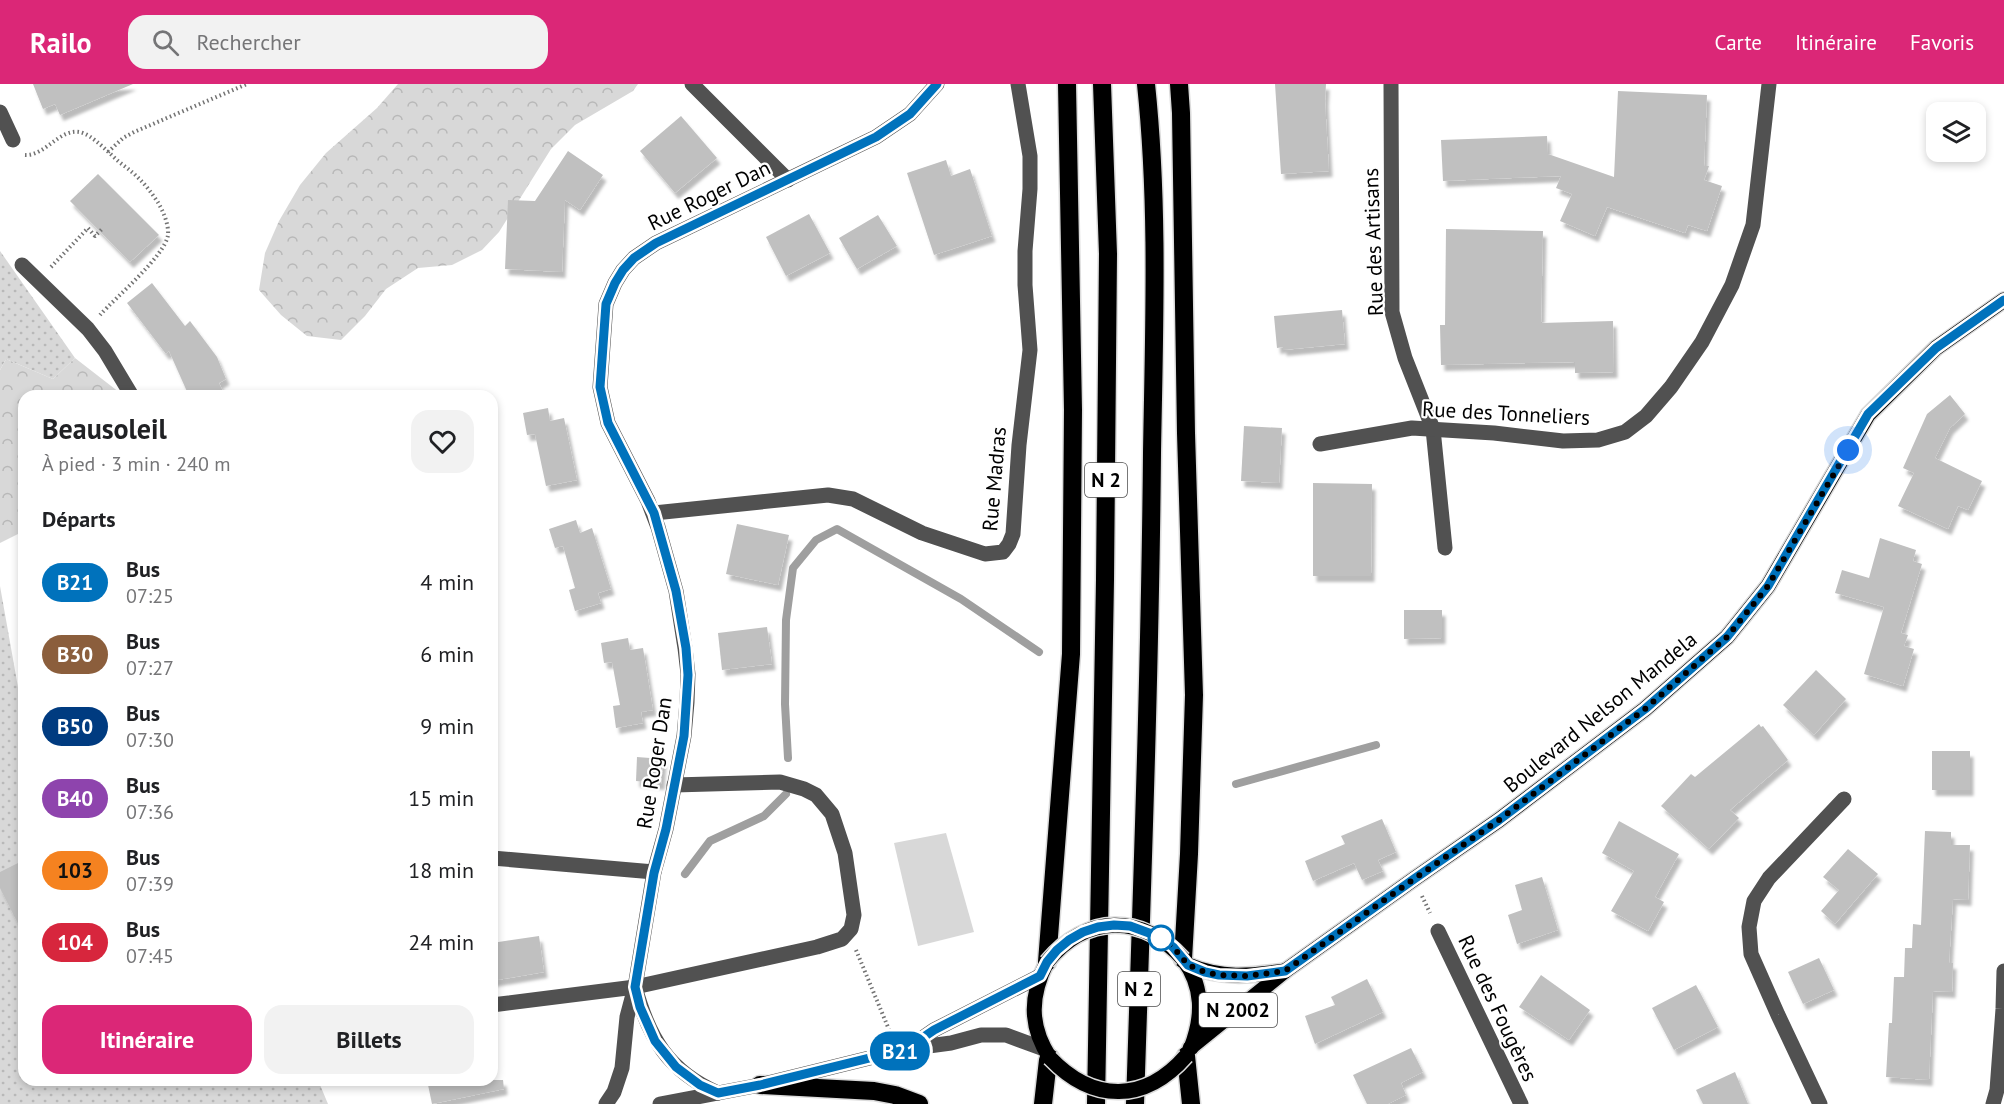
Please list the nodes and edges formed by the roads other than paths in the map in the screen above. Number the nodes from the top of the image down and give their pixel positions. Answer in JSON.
{"nodes":[{"id":1,"x":692,"y":84,"type":"edge"},
{"id":2,"x":937,"y":84,"type":"edge"},
{"id":3,"x":1018,"y":84,"type":"edge"},
{"id":4,"x":1067,"y":84,"type":"edge"},
{"id":5,"x":1101,"y":84,"type":"edge"},
{"id":6,"x":1146,"y":84,"type":"edge"},
{"id":7,"x":1179,"y":84,"type":"edge"},
{"id":8,"x":1391,"y":84,"type":"edge"},
{"id":9,"x":1769,"y":84,"type":"edge"},
{"id":10,"x":0,"y":112,"type":"edge"},
{"id":11,"x":13,"y":140,"type":"road end"},
{"id":12,"x":788,"y":180,"type":"junction"},
{"id":13,"x":22,"y":265,"type":"dead end"},
{"id":14,"x":2004,"y":300,"type":"edge"},
{"id":15,"x":128,"y":390,"type":"edge"},
{"id":16,"x":1433,"y":429,"type":"junction"},
{"id":17,"x":1320,"y":444,"type":"dead end"},
{"id":18,"x":654,"y":513,"type":"junction"},
{"id":19,"x":1445,"y":548,"type":"dead end"},
{"id":20,"x":674,"y":785,"type":"junction"},
{"id":21,"x":1844,"y":799,"type":"dead end"},
{"id":22,"x":498,"y":859,"type":"edge"},
{"id":23,"x":654,"y":873,"type":"junction"},
{"id":24,"x":1438,"y":931,"type":"road end"},
{"id":25,"x":1186,"y":962,"type":"junction"},
{"id":26,"x":1043,"y":969,"type":"junction"},
{"id":27,"x":1285,"y":971,"type":"junction"},
{"id":28,"x":2004,"y":971,"type":"edge"},
{"id":29,"x":635,"y":987,"type":"junction"},
{"id":30,"x":498,"y":1004,"type":"edge"},
{"id":31,"x":902,"y":1051,"type":"junction"},
{"id":32,"x":1188,"y":1052,"type":"junction"},
{"id":33,"x":1047,"y":1054,"type":"junction"},
{"id":34,"x":760,"y":1085,"type":"junction"},
{"id":35,"x":718,"y":1093,"type":"junction"},
{"id":36,"x":606,"y":1104,"type":"edge"},
{"id":37,"x":660,"y":1104,"type":"edge"},
{"id":38,"x":919,"y":1104,"type":"edge"},
{"id":39,"x":1043,"y":1104,"type":"edge"},
{"id":40,"x":1096,"y":1104,"type":"edge"},
{"id":41,"x":1135,"y":1104,"type":"edge"},
{"id":42,"x":1191,"y":1104,"type":"edge"},
{"id":43,"x":1521,"y":1104,"type":"edge"},
{"id":44,"x":1820,"y":1104,"type":"edge"},
{"id":45,"x":1993,"y":1104,"type":"edge"}],
"edges":[{"from":1,"to":12,"type":"street"},
{"from":2,"to":12,"type":"street","name":"Rue Roger Dan"},
{"from":3,"to":18,"type":"street","name":"Rue Madras"},
{"from":4,"to":26,"type":"highway"},
{"from":5,"to":40,"type":"highway","number":"N 2"},
{"from":6,"to":41,"type":"highway","number":"N 2"},
{"from":7,"to":25,"type":"highway"},
{"from":8,"to":16,"type":"street","name":"Rue des Artisans"},
{"from":9,"to":16,"type":"street","name":"Rue des Tonneliers"},
{"from":10,"to":11,"type":"street"},
{"from":12,"to":18,"type":"street","name":"Rue Roger Dan"},
{"from":13,"to":15,"type":"street"},
{"from":14,"to":27,"type":"main road","name":"Boulevard Nelson Mandela","number":"N 2002"},
{"from":16,"to":17,"type":"street","name":"Rue des Tonneliers"},
{"from":16,"to":19,"type":"street","name":"Rue des Artisans"},
{"from":18,"to":20,"type":"street","name":"Rue Roger Dan"},
{"from":20,"to":23,"type":"street","name":"Rue Roger Dan"},
{"from":20,"to":29,"type":"street"},
{"from":21,"to":44,"type":"street"},
{"from":22,"to":23,"type":"street"},
{"from":23,"to":29,"type":"street","name":"Rue Roger Dan"},
{"from":24,"to":43,"type":"street","name":"Rue des Fougères"},
{"from":25,"to":26,"type":"main road","bridge":true},
{"from":25,"to":27,"type":"main road","name":"Boulevard Nelson Mandela","number":"N 2002"},
{"from":25,"to":32,"type":"main road"},
{"from":26,"to":31,"type":"street"},
{"from":26,"to":33,"type":"main road"},
{"from":27,"to":32,"type":"main road","name":"Boulevard Nelson Mandela","number":"N 2002"},
{"from":28,"to":45,"type":"street"},
{"from":29,"to":30,"type":"street"},
{"from":29,"to":35,"type":"street"},
{"from":29,"to":36,"type":"street","name":"Rue Roger Dan"},
{"from":31,"to":33,"type":"street"},
{"from":31,"to":34,"type":"street"},
{"from":32,"to":33,"type":"main road","bridge":true},
{"from":32,"to":42,"type":"highway"},
{"from":33,"to":39,"type":"highway"},
{"from":34,"to":35,"type":"street"},
{"from":34,"to":38,"type":"highway"},
{"from":35,"to":37,"type":"street"}]}
